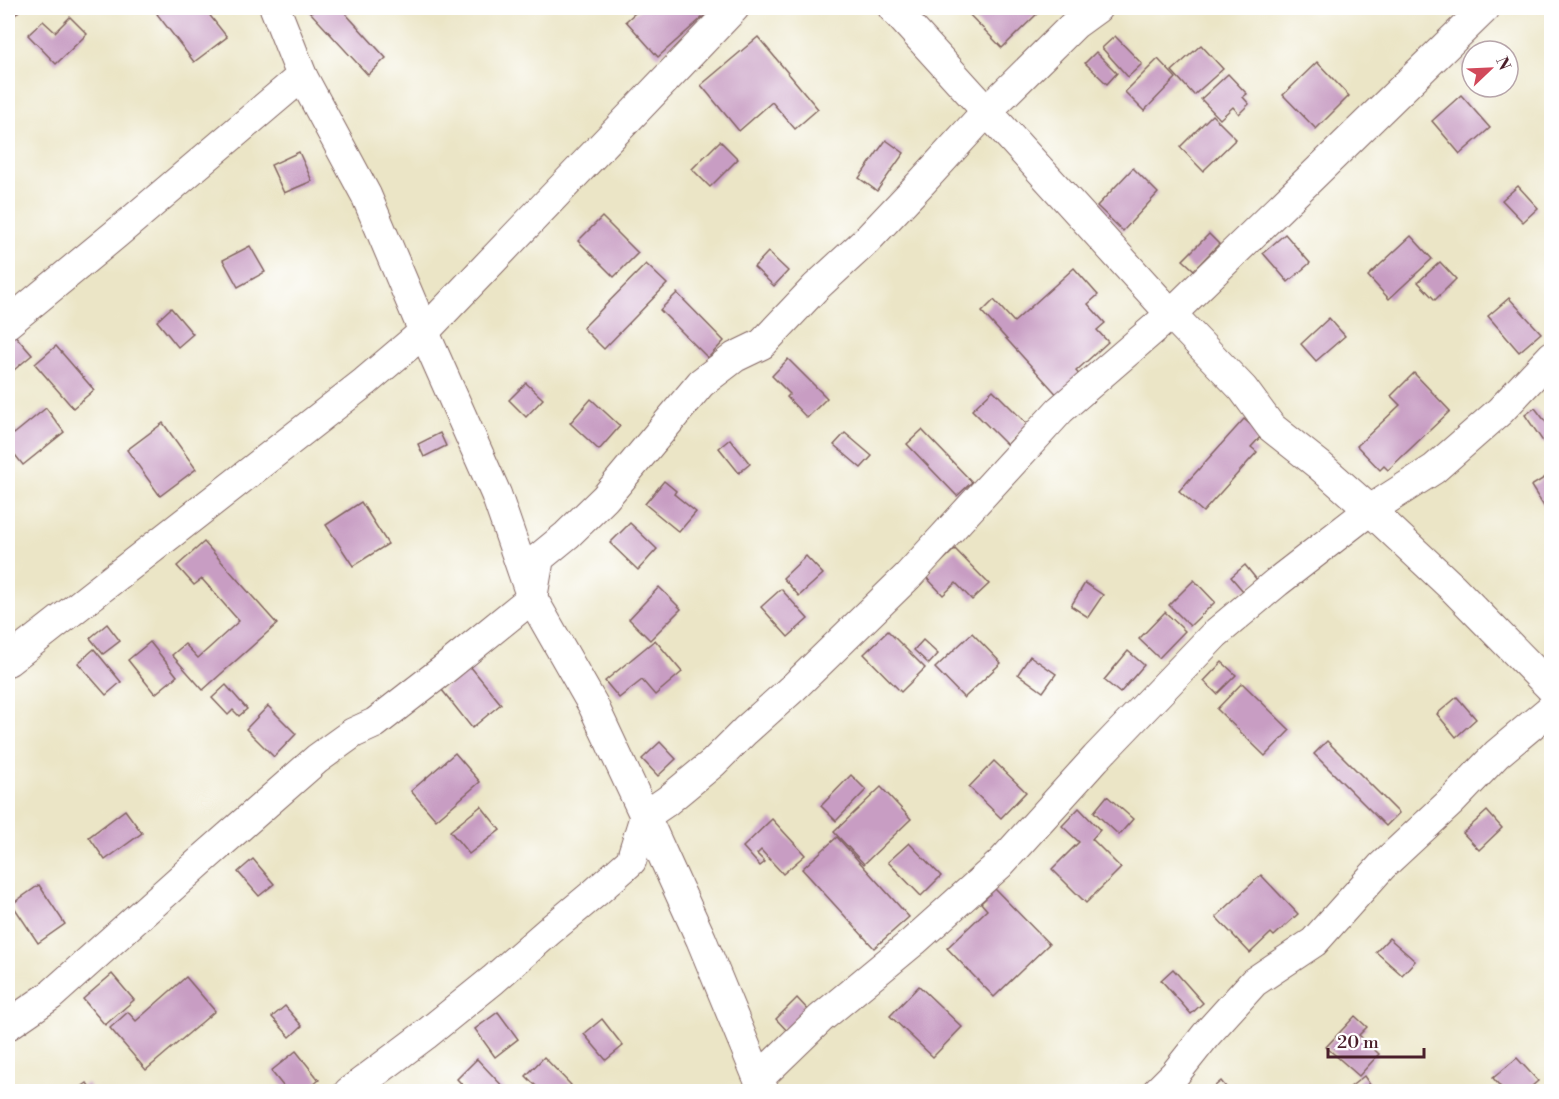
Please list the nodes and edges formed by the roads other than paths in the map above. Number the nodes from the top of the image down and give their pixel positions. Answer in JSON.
{"nodes":[{"id":1,"x":275,"y":8,"type":"edge"},
{"id":2,"x":734,"y":8,"type":"edge"},
{"id":3,"x":893,"y":8,"type":"edge"},
{"id":4,"x":1097,"y":8,"type":"edge"},
{"id":5,"x":1485,"y":8,"type":"edge"},
{"id":6,"x":302,"y":76,"type":"junction"},
{"id":7,"x":987,"y":111,"type":"junction"},
{"id":8,"x":1171,"y":314,"type":"junction"},
{"id":9,"x":8,"y":323,"type":"edge"},
{"id":10,"x":424,"y":332,"type":"junction"},
{"id":11,"x":1551,"y":356,"type":"edge"},
{"id":12,"x":1370,"y":510,"type":"junction"},
{"id":13,"x":532,"y":598,"type":"junction"},
{"id":14,"x":8,"y":662,"type":"edge"},
{"id":15,"x":1551,"y":688,"type":"edge"},
{"id":16,"x":1551,"y":708,"type":"edge"},
{"id":17,"x":645,"y":816,"type":"junction"},
{"id":18,"x":8,"y":1025,"type":"edge"},
{"id":19,"x":761,"y":1085,"type":"edge"},
{"id":20,"x":349,"y":1092,"type":"edge"},
{"id":21,"x":1156,"y":1092,"type":"edge"}],
"edges":[{"from":1,"to":6,"type":"street"},
{"from":2,"to":10,"type":"street"},
{"from":3,"to":7,"type":"street"},
{"from":4,"to":7,"type":"street"},
{"from":5,"to":8,"type":"street"},
{"from":6,"to":9,"type":"street"},
{"from":6,"to":10,"type":"street"},
{"from":7,"to":8,"type":"street"},
{"from":7,"to":13,"type":"street"},
{"from":8,"to":12,"type":"street"},
{"from":8,"to":17,"type":"street"},
{"from":10,"to":13,"type":"street"},
{"from":10,"to":14,"type":"street"},
{"from":11,"to":12,"type":"street"},
{"from":12,"to":15,"type":"street"},
{"from":12,"to":19,"type":"street"},
{"from":13,"to":17,"type":"street"},
{"from":13,"to":18,"type":"street"},
{"from":16,"to":21,"type":"street"},
{"from":17,"to":19,"type":"street"},
{"from":17,"to":20,"type":"street"}]}
